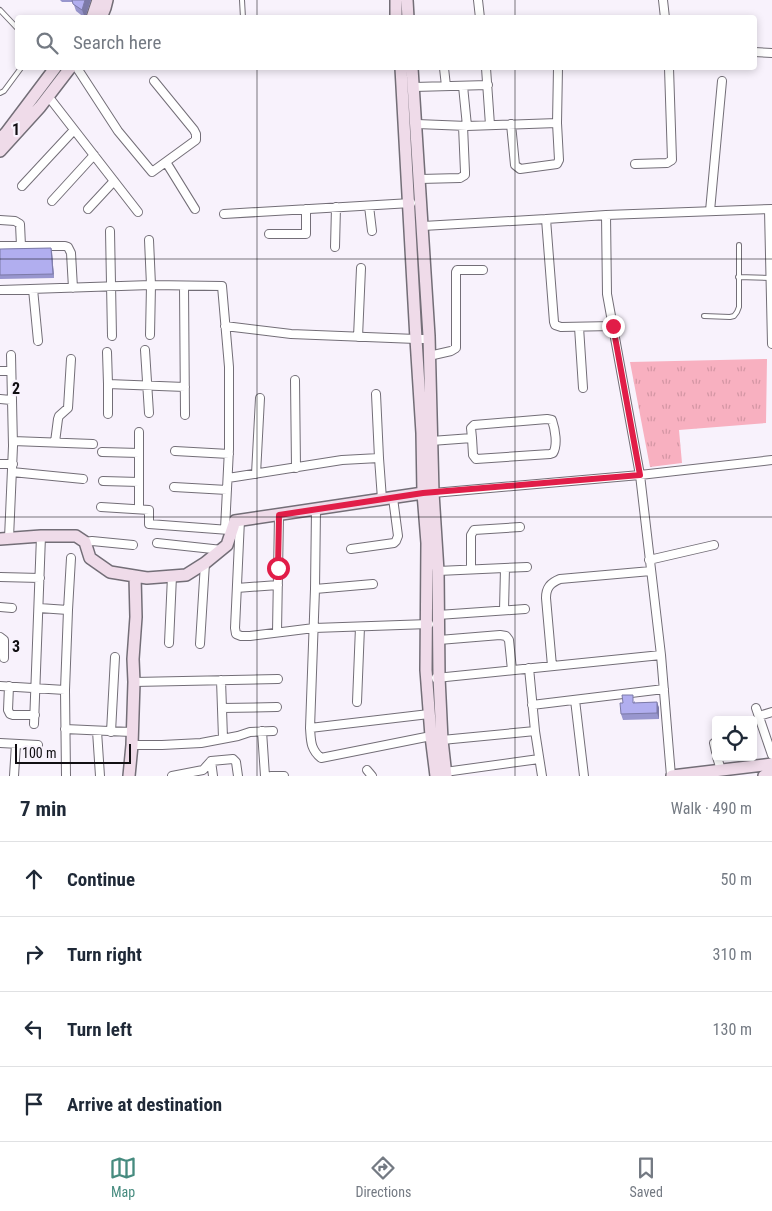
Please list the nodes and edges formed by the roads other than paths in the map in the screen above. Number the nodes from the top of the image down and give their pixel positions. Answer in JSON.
{"nodes":[{"id":1,"x":98,"y":0,"type":"edge"},
{"id":2,"x":107,"y":0,"type":"edge"},
{"id":3,"x":242,"y":0,"type":"edge"},
{"id":4,"x":396,"y":0,"type":"edge"},
{"id":5,"x":407,"y":0,"type":"edge"},
{"id":6,"x":478,"y":0,"type":"edge"},
{"id":7,"x":663,"y":0,"type":"edge"},
{"id":8,"x":0,"y":10,"type":"edge"},
{"id":9,"x":93,"y":15,"type":"edge"},
{"id":10,"x":102,"y":15,"type":"edge"},
{"id":11,"x":243,"y":15,"type":"edge"},
{"id":12,"x":396,"y":15,"type":"edge"},
{"id":13,"x":408,"y":15,"type":"edge"},
{"id":14,"x":479,"y":15,"type":"edge"},
{"id":15,"x":664,"y":15,"type":"edge"},
{"id":16,"x":15,"y":26,"type":"edge"},
{"id":17,"x":757,"y":52,"type":"edge"},
{"id":18,"x":772,"y":53,"type":"edge"},
{"id":19,"x":20,"y":70,"type":"edge"},
{"id":20,"x":53,"y":70,"type":"edge"},
{"id":21,"x":68,"y":70,"type":"edge"},
{"id":22,"x":78,"y":70,"type":"edge"},
{"id":23,"x":400,"y":70,"type":"edge"},
{"id":24,"x":412,"y":70,"type":"edge"},
{"id":25,"x":444,"y":70,"type":"edge"},
{"id":26,"x":486,"y":70,"type":"edge"},
{"id":27,"x":558,"y":70,"type":"edge"},
{"id":28,"x":669,"y":70,"type":"edge"},
{"id":29,"x":154,"y":81,"type":"dead end"},
{"id":30,"x":722,"y":81,"type":"dead end"},
{"id":31,"x":488,"y":85,"type":"junction"},
{"id":32,"x":446,"y":86,"type":"junction"},
{"id":33,"x":463,"y":86,"type":"junction"},
{"id":34,"x":414,"y":87,"type":"junction"},
{"id":35,"x":0,"y":93,"type":"edge"},
{"id":36,"x":48,"y":96,"type":"junction"},
{"id":37,"x":557,"y":123,"type":"junction"},
{"id":38,"x":417,"y":124,"type":"junction"},
{"id":39,"x":511,"y":124,"type":"junction"},
{"id":40,"x":490,"y":125,"type":"junction"},
{"id":41,"x":465,"y":126,"type":"junction"},
{"id":42,"x":74,"y":130,"type":"junction"},
{"id":43,"x":2,"y":135,"type":"edge"},
{"id":44,"x":0,"y":151,"type":"edge"},
{"id":45,"x":94,"y":155,"type":"junction"},
{"id":46,"x":166,"y":162,"type":"junction"},
{"id":47,"x":635,"y":164,"type":"dead end"},
{"id":48,"x":420,"y":179,"type":"junction"},
{"id":49,"x":114,"y":181,"type":"junction"},
{"id":50,"x":22,"y":186,"type":"dead end"},
{"id":51,"x":52,"y":201,"type":"dead end"},
{"id":52,"x":421,"y":203,"type":"junction"},
{"id":53,"x":408,"y":204,"type":"junction"},
{"id":54,"x":369,"y":206,"type":"junction"},
{"id":55,"x":336,"y":208,"type":"junction"},
{"id":56,"x":88,"y":209,"type":"dead end"},
{"id":57,"x":195,"y":209,"type":"dead end"},
{"id":58,"x":306,"y":209,"type":"junction"},
{"id":59,"x":771,"y":210,"type":"edge"},
{"id":60,"x":710,"y":211,"type":"junction"},
{"id":61,"x":138,"y":212,"type":"dead end"},
{"id":62,"x":224,"y":214,"type":"dead end"},
{"id":63,"x":606,"y":215,"type":"junction"},
{"id":64,"x":546,"y":219,"type":"junction"},
{"id":65,"x":0,"y":220,"type":"edge"},
{"id":66,"x":423,"y":226,"type":"junction"},
{"id":67,"x":110,"y":231,"type":"dead end"},
{"id":68,"x":372,"y":231,"type":"dead end"},
{"id":69,"x":269,"y":234,"type":"dead end"},
{"id":70,"x":149,"y":240,"type":"dead end"},
{"id":71,"x":739,"y":245,"type":"dead end"},
{"id":72,"x":0,"y":246,"type":"edge"},
{"id":73,"x":21,"y":246,"type":"junction"},
{"id":74,"x":335,"y":247,"type":"dead end"},
{"id":75,"x":771,"y":257,"type":"edge"},
{"id":76,"x":361,"y":268,"type":"dead end"},
{"id":77,"x":484,"y":270,"type":"dead end"},
{"id":78,"x":738,"y":277,"type":"junction"},
{"id":79,"x":771,"y":278,"type":"junction"},
{"id":80,"x":151,"y":285,"type":"junction"},
{"id":81,"x":110,"y":287,"type":"junction"},
{"id":82,"x":184,"y":287,"type":"junction"},
{"id":83,"x":33,"y":288,"type":"junction"},
{"id":84,"x":72,"y":288,"type":"junction"},
{"id":85,"x":0,"y":290,"type":"edge"},
{"id":86,"x":704,"y":316,"type":"dead end"},
{"id":87,"x":225,"y":326,"type":"junction"},
{"id":88,"x":613,"y":326,"type":"junction"},
{"id":89,"x":579,"y":327,"type":"junction"},
{"id":90,"x":150,"y":335,"type":"dead end"},
{"id":91,"x":112,"y":336,"type":"dead end"},
{"id":92,"x":358,"y":337,"type":"junction"},
{"id":93,"x":429,"y":339,"type":"junction"},
{"id":94,"x":416,"y":340,"type":"junction"},
{"id":95,"x":38,"y":341,"type":"dead end"},
{"id":96,"x":772,"y":344,"type":"edge"},
{"id":97,"x":145,"y":350,"type":"dead end"},
{"id":98,"x":107,"y":352,"type":"dead end"},
{"id":99,"x":11,"y":355,"type":"dead end"},
{"id":100,"x":429,"y":356,"type":"junction"},
{"id":101,"x":71,"y":359,"type":"dead end"},
{"id":102,"x":0,"y":371,"type":"edge"},
{"id":103,"x":11,"y":372,"type":"junction"},
{"id":104,"x":295,"y":380,"type":"dead end"},
{"id":105,"x":108,"y":384,"type":"junction"},
{"id":106,"x":148,"y":386,"type":"junction"},
{"id":107,"x":185,"y":387,"type":"junction"},
{"id":108,"x":583,"y":388,"type":"dead end"},
{"id":109,"x":376,"y":394,"type":"dead end"},
{"id":110,"x":260,"y":398,"type":"dead end"},
{"id":111,"x":0,"y":399,"type":"edge"},
{"id":112,"x":11,"y":400,"type":"junction"},
{"id":113,"x":149,"y":413,"type":"dead end"},
{"id":114,"x":108,"y":414,"type":"dead end"},
{"id":115,"x":185,"y":416,"type":"dead end"},
{"id":116,"x":139,"y":432,"type":"dead end"},
{"id":117,"x":472,"y":438,"type":"junction"},
{"id":118,"x":13,"y":441,"type":"junction"},
{"id":119,"x":432,"y":441,"type":"junction"},
{"id":120,"x":55,"y":442,"type":"junction"},
{"id":121,"x":93,"y":444,"type":"dead end"},
{"id":122,"x":175,"y":451,"type":"dead end"},
{"id":123,"x":102,"y":452,"type":"dead end"},
{"id":124,"x":139,"y":453,"type":"junction"},
{"id":125,"x":229,"y":454,"type":"junction"},
{"id":126,"x":379,"y":458,"type":"junction"},
{"id":127,"x":772,"y":460,"type":"edge"},
{"id":128,"x":0,"y":464,"type":"edge"},
{"id":129,"x":12,"y":468,"type":"junction"},
{"id":130,"x":296,"y":468,"type":"junction"},
{"id":131,"x":256,"y":474,"type":"junction"},
{"id":132,"x":640,"y":475,"type":"junction"},
{"id":133,"x":228,"y":478,"type":"junction"},
{"id":134,"x":83,"y":479,"type":"dead end"},
{"id":135,"x":102,"y":481,"type":"dead end"},
{"id":136,"x":139,"y":482,"type":"junction"},
{"id":137,"x":174,"y":487,"type":"dead end"},
{"id":138,"x":227,"y":490,"type":"junction"},
{"id":139,"x":428,"y":493,"type":"junction"},
{"id":140,"x":388,"y":499,"type":"junction"},
{"id":141,"x":101,"y":507,"type":"dead end"},
{"id":142,"x":139,"y":509,"type":"junction"},
{"id":143,"x":316,"y":509,"type":"junction"},
{"id":144,"x":279,"y":515,"type":"junction"},
{"id":145,"x":240,"y":520,"type":"junction"},
{"id":146,"x":520,"y":527,"type":"dead end"},
{"id":147,"x":228,"y":530,"type":"junction"},
{"id":148,"x":41,"y":536,"type":"junction"},
{"id":149,"x":5,"y":538,"type":"edge"},
{"id":150,"x":85,"y":542,"type":"junction"},
{"id":151,"x":157,"y":543,"type":"dead end"},
{"id":152,"x":133,"y":545,"type":"dead end"},
{"id":153,"x":714,"y":545,"type":"dead end"},
{"id":154,"x":351,"y":549,"type":"dead end"},
{"id":155,"x":222,"y":550,"type":"junction"},
{"id":156,"x":71,"y":558,"type":"dead end"},
{"id":157,"x":650,"y":560,"type":"junction"},
{"id":158,"x":204,"y":563,"type":"junction"},
{"id":159,"x":527,"y":567,"type":"dead end"},
{"id":160,"x":505,"y":568,"type":"junction"},
{"id":161,"x":472,"y":570,"type":"junction"},
{"id":162,"x":438,"y":571,"type":"junction"},
{"id":163,"x":651,"y":571,"type":"junction"},
{"id":164,"x":135,"y":576,"type":"junction"},
{"id":165,"x":172,"y":576,"type":"junction"},
{"id":166,"x":0,"y":577,"type":"edge"},
{"id":167,"x":40,"y":578,"type":"junction"},
{"id":168,"x":373,"y":584,"type":"dead end"},
{"id":169,"x":278,"y":585,"type":"junction"},
{"id":170,"x":237,"y":588,"type":"junction"},
{"id":171,"x":315,"y":589,"type":"junction"},
{"id":172,"x":0,"y":607,"type":"edge"},
{"id":173,"x":12,"y":608,"type":"dead end"},
{"id":174,"x":39,"y":608,"type":"junction"},
{"id":175,"x":525,"y":609,"type":"dead end"},
{"id":176,"x":68,"y":610,"type":"junction"},
{"id":177,"x":504,"y":610,"type":"junction"},
{"id":178,"x":435,"y":621,"type":"junction"},
{"id":179,"x":360,"y":627,"type":"junction"},
{"id":180,"x":314,"y":628,"type":"junction"},
{"id":181,"x":277,"y":632,"type":"junction"},
{"id":182,"x":0,"y":637,"type":"edge"},
{"id":183,"x":439,"y":640,"type":"junction"},
{"id":184,"x":169,"y":643,"type":"dead end"},
{"id":185,"x":200,"y":644,"type":"dead end"},
{"id":186,"x":661,"y":655,"type":"junction"},
{"id":187,"x":115,"y":657,"type":"dead end"},
{"id":188,"x":4,"y":658,"type":"dead end"},
{"id":189,"x":552,"y":666,"type":"junction"},
{"id":190,"x":529,"y":668,"type":"junction"},
{"id":191,"x":512,"y":670,"type":"junction"},
{"id":192,"x":427,"y":678,"type":"junction"},
{"id":193,"x":439,"y":678,"type":"junction"},
{"id":194,"x":278,"y":679,"type":"dead end"},
{"id":195,"x":221,"y":680,"type":"junction"},
{"id":196,"x":134,"y":682,"type":"junction"},
{"id":197,"x":4,"y":686,"type":"edge"},
{"id":198,"x":36,"y":688,"type":"junction"},
{"id":199,"x":664,"y":689,"type":"junction"},
{"id":200,"x":65,"y":690,"type":"junction"},
{"id":201,"x":576,"y":700,"type":"junction"},
{"id":202,"x":356,"y":702,"type":"dead end"},
{"id":203,"x":532,"y":705,"type":"junction"},
{"id":204,"x":277,"y":707,"type":"dead end"},
{"id":205,"x":222,"y":708,"type":"junction"},
{"id":206,"x":772,"y":712,"type":"edge"},
{"id":207,"x":429,"y":714,"type":"junction"},
{"id":208,"x":35,"y":715,"type":"junction"},
{"id":209,"x":34,"y":724,"type":"dead end"},
{"id":210,"x":310,"y":728,"type":"junction"},
{"id":211,"x":65,"y":729,"type":"junction"},
{"id":212,"x":97,"y":731,"type":"junction"},
{"id":213,"x":262,"y":731,"type":"junction"},
{"id":214,"x":273,"y":731,"type":"dead end"},
{"id":215,"x":535,"y":731,"type":"junction"},
{"id":216,"x":112,"y":732,"type":"junction"},
{"id":217,"x":131,"y":732,"type":"junction"},
{"id":218,"x":223,"y":738,"type":"junction"},
{"id":219,"x":436,"y":738,"type":"junction"},
{"id":220,"x":0,"y":743,"type":"edge"},
{"id":221,"x":16,"y":744,"type":"junction"},
{"id":222,"x":132,"y":745,"type":"junction"},
{"id":223,"x":38,"y":746,"type":"dead end"},
{"id":224,"x":772,"y":755,"type":"edge"},
{"id":225,"x":539,"y":759,"type":"junction"},
{"id":226,"x":211,"y":761,"type":"junction"},
{"id":227,"x":718,"y":761,"type":"edge"},
{"id":228,"x":772,"y":764,"type":"edge"},
{"id":229,"x":721,"y":770,"type":"junction"},
{"id":230,"x":188,"y":775,"type":"edge"},
{"id":231,"x":442,"y":775,"type":"edge"},
{"id":232,"x":772,"y":775,"type":"edge"},
{"id":233,"x":14,"y":776,"type":"edge"},
{"id":234,"x":66,"y":776,"type":"edge"},
{"id":235,"x":100,"y":776,"type":"edge"},
{"id":236,"x":129,"y":776,"type":"edge"},
{"id":237,"x":172,"y":776,"type":"edge"},
{"id":238,"x":213,"y":776,"type":"edge"},
{"id":239,"x":238,"y":776,"type":"edge"},
{"id":240,"x":265,"y":776,"type":"edge"},
{"id":241,"x":271,"y":776,"type":"edge"},
{"id":242,"x":284,"y":776,"type":"edge"},
{"id":243,"x":542,"y":776,"type":"edge"},
{"id":244,"x":584,"y":776,"type":"edge"},
{"id":245,"x":671,"y":776,"type":"edge"},
{"id":246,"x":764,"y":776,"type":"edge"}],
"edges":[{"from":1,"to":9,"type":"street"},
{"from":2,"to":10,"type":"street"},
{"from":3,"to":11,"type":"lane"},
{"from":4,"to":12,"type":"street"},
{"from":5,"to":13,"type":"street"},
{"from":6,"to":14,"type":"street"},
{"from":7,"to":15,"type":"street"},
{"from":8,"to":16,"type":"lane"},
{"from":17,"to":18,"type":"street"},
{"from":19,"to":35,"type":"lane"},
{"from":20,"to":43,"type":"street"},
{"from":21,"to":36,"type":"street"},
{"from":22,"to":46,"type":"street"},
{"from":23,"to":53,"type":"street"},
{"from":24,"to":34,"type":"street"},
{"from":25,"to":32,"type":"street"},
{"from":26,"to":31,"type":"street"},
{"from":27,"to":37,"type":"street"},
{"from":28,"to":47,"type":"street"},
{"from":29,"to":46,"type":"street"},
{"from":30,"to":60,"type":"street"},
{"from":31,"to":33,"type":"street"},
{"from":31,"to":40,"type":"street"},
{"from":32,"to":33,"type":"street"},
{"from":32,"to":34,"type":"street"},
{"from":33,"to":41,"type":"street"},
{"from":34,"to":38,"type":"street"},
{"from":36,"to":42,"type":"street"},
{"from":36,"to":44,"type":"street"},
{"from":37,"to":39,"type":"street"},
{"from":37,"to":39,"type":"street"},
{"from":38,"to":41,"type":"street"},
{"from":38,"to":48,"type":"street"},
{"from":39,"to":40,"type":"street"},
{"from":40,"to":41,"type":"street"},
{"from":41,"to":48,"type":"street"},
{"from":42,"to":45,"type":"street"},
{"from":42,"to":50,"type":"street"},
{"from":45,"to":49,"type":"street"},
{"from":45,"to":51,"type":"street"},
{"from":46,"to":57,"type":"street"},
{"from":48,"to":52,"type":"street"},
{"from":49,"to":56,"type":"street"},
{"from":49,"to":61,"type":"street"},
{"from":52,"to":53,"type":"street"},
{"from":52,"to":66,"type":"street"},
{"from":53,"to":54,"type":"street"},
{"from":53,"to":94,"type":"street"},
{"from":54,"to":55,"type":"street"},
{"from":54,"to":68,"type":"street"},
{"from":55,"to":58,"type":"street"},
{"from":55,"to":74,"type":"street"},
{"from":58,"to":62,"type":"street"},
{"from":58,"to":69,"type":"street"},
{"from":59,"to":60,"type":"street"},
{"from":59,"to":75,"type":"street"},
{"from":60,"to":63,"type":"street"},
{"from":63,"to":64,"type":"street"},
{"from":63,"to":88,"type":"street"},
{"from":64,"to":66,"type":"street"},
{"from":64,"to":89,"type":"street"},
{"from":65,"to":73,"type":"street"},
{"from":66,"to":93,"type":"street"},
{"from":67,"to":81,"type":"street"},
{"from":70,"to":80,"type":"street"},
{"from":71,"to":78,"type":"lane"},
{"from":72,"to":73,"type":"street"},
{"from":73,"to":84,"type":"street"},
{"from":75,"to":79,"type":"street"},
{"from":76,"to":92,"type":"street"},
{"from":77,"to":100,"type":"street"},
{"from":78,"to":79,"type":"lane"},
{"from":78,"to":86,"type":"lane"},
{"from":79,"to":96,"type":"street"},
{"from":80,"to":81,"type":"street"},
{"from":80,"to":82,"type":"street"},
{"from":80,"to":90,"type":"street"},
{"from":81,"to":84,"type":"street"},
{"from":81,"to":91,"type":"street"},
{"from":82,"to":87,"type":"street"},
{"from":82,"to":107,"type":"street"},
{"from":83,"to":84,"type":"street"},
{"from":83,"to":85,"type":"street"},
{"from":83,"to":95,"type":"street"},
{"from":87,"to":92,"type":"street"},
{"from":87,"to":125,"type":"street"},
{"from":88,"to":89,"type":"street"},
{"from":88,"to":132,"type":"street"},
{"from":89,"to":108,"type":"street"},
{"from":92,"to":94,"type":"street"},
{"from":93,"to":94,"type":"street"},
{"from":93,"to":100,"type":"street"},
{"from":94,"to":139,"type":"street"},
{"from":97,"to":106,"type":"street"},
{"from":98,"to":105,"type":"street"},
{"from":99,"to":103,"type":"street"},
{"from":100,"to":119,"type":"street"},
{"from":101,"to":120,"type":"street"},
{"from":102,"to":103,"type":"street"},
{"from":103,"to":112,"type":"street"},
{"from":104,"to":130,"type":"street"},
{"from":105,"to":106,"type":"street"},
{"from":105,"to":114,"type":"street"},
{"from":106,"to":107,"type":"street"},
{"from":106,"to":113,"type":"street"},
{"from":107,"to":115,"type":"street"},
{"from":109,"to":126,"type":"street"},
{"from":110,"to":131,"type":"street"},
{"from":111,"to":112,"type":"street"},
{"from":112,"to":118,"type":"street"},
{"from":116,"to":124,"type":"street"},
{"from":117,"to":117,"type":"street"},
{"from":117,"to":119,"type":"street"},
{"from":118,"to":120,"type":"street"},
{"from":118,"to":129,"type":"street"},
{"from":119,"to":139,"type":"street"},
{"from":120,"to":121,"type":"street"},
{"from":122,"to":125,"type":"street"},
{"from":123,"to":124,"type":"street"},
{"from":124,"to":136,"type":"street"},
{"from":125,"to":133,"type":"street"},
{"from":126,"to":130,"type":"street"},
{"from":126,"to":140,"type":"street"},
{"from":127,"to":132,"type":"street"},
{"from":128,"to":129,"type":"street"},
{"from":129,"to":134,"type":"street"},
{"from":129,"to":149,"type":"street"},
{"from":130,"to":131,"type":"street"},
{"from":131,"to":133,"type":"street"},
{"from":132,"to":139,"type":"street"},
{"from":132,"to":157,"type":"street"},
{"from":133,"to":138,"type":"street"},
{"from":135,"to":136,"type":"street"},
{"from":136,"to":142,"type":"street"},
{"from":137,"to":138,"type":"street"},
{"from":138,"to":147,"type":"street"},
{"from":139,"to":140,"type":"street"},
{"from":139,"to":162,"type":"street"},
{"from":139,"to":178,"type":"street"},
{"from":140,"to":143,"type":"street"},
{"from":140,"to":154,"type":"street"},
{"from":141,"to":142,"type":"street"},
{"from":142,"to":147,"type":"street"},
{"from":143,"to":144,"type":"street"},
{"from":143,"to":171,"type":"street"},
{"from":144,"to":145,"type":"street"},
{"from":144,"to":169,"type":"street"},
{"from":145,"to":147,"type":"street"},
{"from":145,"to":170,"type":"street"},
{"from":146,"to":161,"type":"street"},
{"from":147,"to":155,"type":"street"},
{"from":148,"to":149,"type":"street"},
{"from":148,"to":150,"type":"street"},
{"from":148,"to":167,"type":"street"},
{"from":150,"to":152,"type":"street"},
{"from":150,"to":164,"type":"street"},
{"from":151,"to":155,"type":"street"},
{"from":153,"to":157,"type":"street"},
{"from":155,"to":158,"type":"street"},
{"from":156,"to":176,"type":"street"},
{"from":157,"to":163,"type":"street"},
{"from":158,"to":165,"type":"street"},
{"from":158,"to":185,"type":"street"},
{"from":159,"to":160,"type":"street"},
{"from":160,"to":161,"type":"street"},
{"from":160,"to":177,"type":"street"},
{"from":161,"to":162,"type":"street"},
{"from":162,"to":178,"type":"street"},
{"from":163,"to":186,"type":"street"},
{"from":163,"to":189,"type":"street"},
{"from":164,"to":165,"type":"street"},
{"from":164,"to":196,"type":"street"},
{"from":165,"to":184,"type":"street"},
{"from":166,"to":167,"type":"street"},
{"from":167,"to":174,"type":"street"},
{"from":168,"to":171,"type":"street"},
{"from":169,"to":170,"type":"street"},
{"from":169,"to":181,"type":"street"},
{"from":170,"to":181,"type":"street"},
{"from":171,"to":180,"type":"street"},
{"from":172,"to":173,"type":"street"},
{"from":174,"to":176,"type":"street"},
{"from":174,"to":198,"type":"street"},
{"from":175,"to":177,"type":"street"},
{"from":176,"to":200,"type":"street"},
{"from":177,"to":178,"type":"street"},
{"from":178,"to":179,"type":"street"},
{"from":178,"to":183,"type":"street"},
{"from":178,"to":192,"type":"street"},
{"from":179,"to":180,"type":"street"},
{"from":179,"to":202,"type":"street"},
{"from":180,"to":181,"type":"street"},
{"from":180,"to":210,"type":"street"},
{"from":182,"to":188,"type":"street"},
{"from":183,"to":191,"type":"street"},
{"from":183,"to":193,"type":"street"},
{"from":186,"to":189,"type":"street"},
{"from":186,"to":199,"type":"street"},
{"from":187,"to":216,"type":"street"},
{"from":189,"to":190,"type":"street"},
{"from":190,"to":191,"type":"street"},
{"from":190,"to":203,"type":"street"},
{"from":191,"to":193,"type":"street"},
{"from":192,"to":193,"type":"street"},
{"from":192,"to":207,"type":"street"},
{"from":193,"to":219,"type":"street"},
{"from":194,"to":195,"type":"street"},
{"from":195,"to":196,"type":"street"},
{"from":195,"to":205,"type":"street"},
{"from":196,"to":217,"type":"street"},
{"from":197,"to":198,"type":"street"},
{"from":197,"to":208,"type":"street"},
{"from":198,"to":200,"type":"street"},
{"from":198,"to":208,"type":"street"},
{"from":199,"to":201,"type":"street"},
{"from":199,"to":245,"type":"street"},
{"from":200,"to":211,"type":"street"},
{"from":201,"to":203,"type":"street"},
{"from":201,"to":244,"type":"street"},
{"from":203,"to":215,"type":"street"},
{"from":204,"to":205,"type":"street"},
{"from":205,"to":218,"type":"street"},
{"from":206,"to":224,"type":"street"},
{"from":207,"to":210,"type":"street"},
{"from":207,"to":219,"type":"street"},
{"from":208,"to":209,"type":"street"},
{"from":210,"to":219,"type":"street"},
{"from":211,"to":212,"type":"street"},
{"from":211,"to":234,"type":"street"},
{"from":212,"to":216,"type":"street"},
{"from":212,"to":235,"type":"street"},
{"from":213,"to":214,"type":"street"},
{"from":213,"to":218,"type":"street"},
{"from":213,"to":240,"type":"street"},
{"from":215,"to":219,"type":"street"},
{"from":215,"to":225,"type":"street"},
{"from":216,"to":217,"type":"street"},
{"from":217,"to":222,"type":"street"},
{"from":218,"to":222,"type":"street"},
{"from":219,"to":231,"type":"street"},
{"from":220,"to":221,"type":"street"},
{"from":221,"to":223,"type":"street"},
{"from":221,"to":233,"type":"street"},
{"from":222,"to":236,"type":"street"},
{"from":225,"to":231,"type":"street"},
{"from":225,"to":243,"type":"street"},
{"from":226,"to":230,"type":"street"},
{"from":226,"to":238,"type":"street"},
{"from":226,"to":239,"type":"street"},
{"from":227,"to":229,"type":"street"},
{"from":228,"to":229,"type":"street"},
{"from":229,"to":245,"type":"street"},
{"from":230,"to":237,"type":"street"},
{"from":232,"to":246,"type":"street"},
{"from":241,"to":242,"type":"street"}]}
